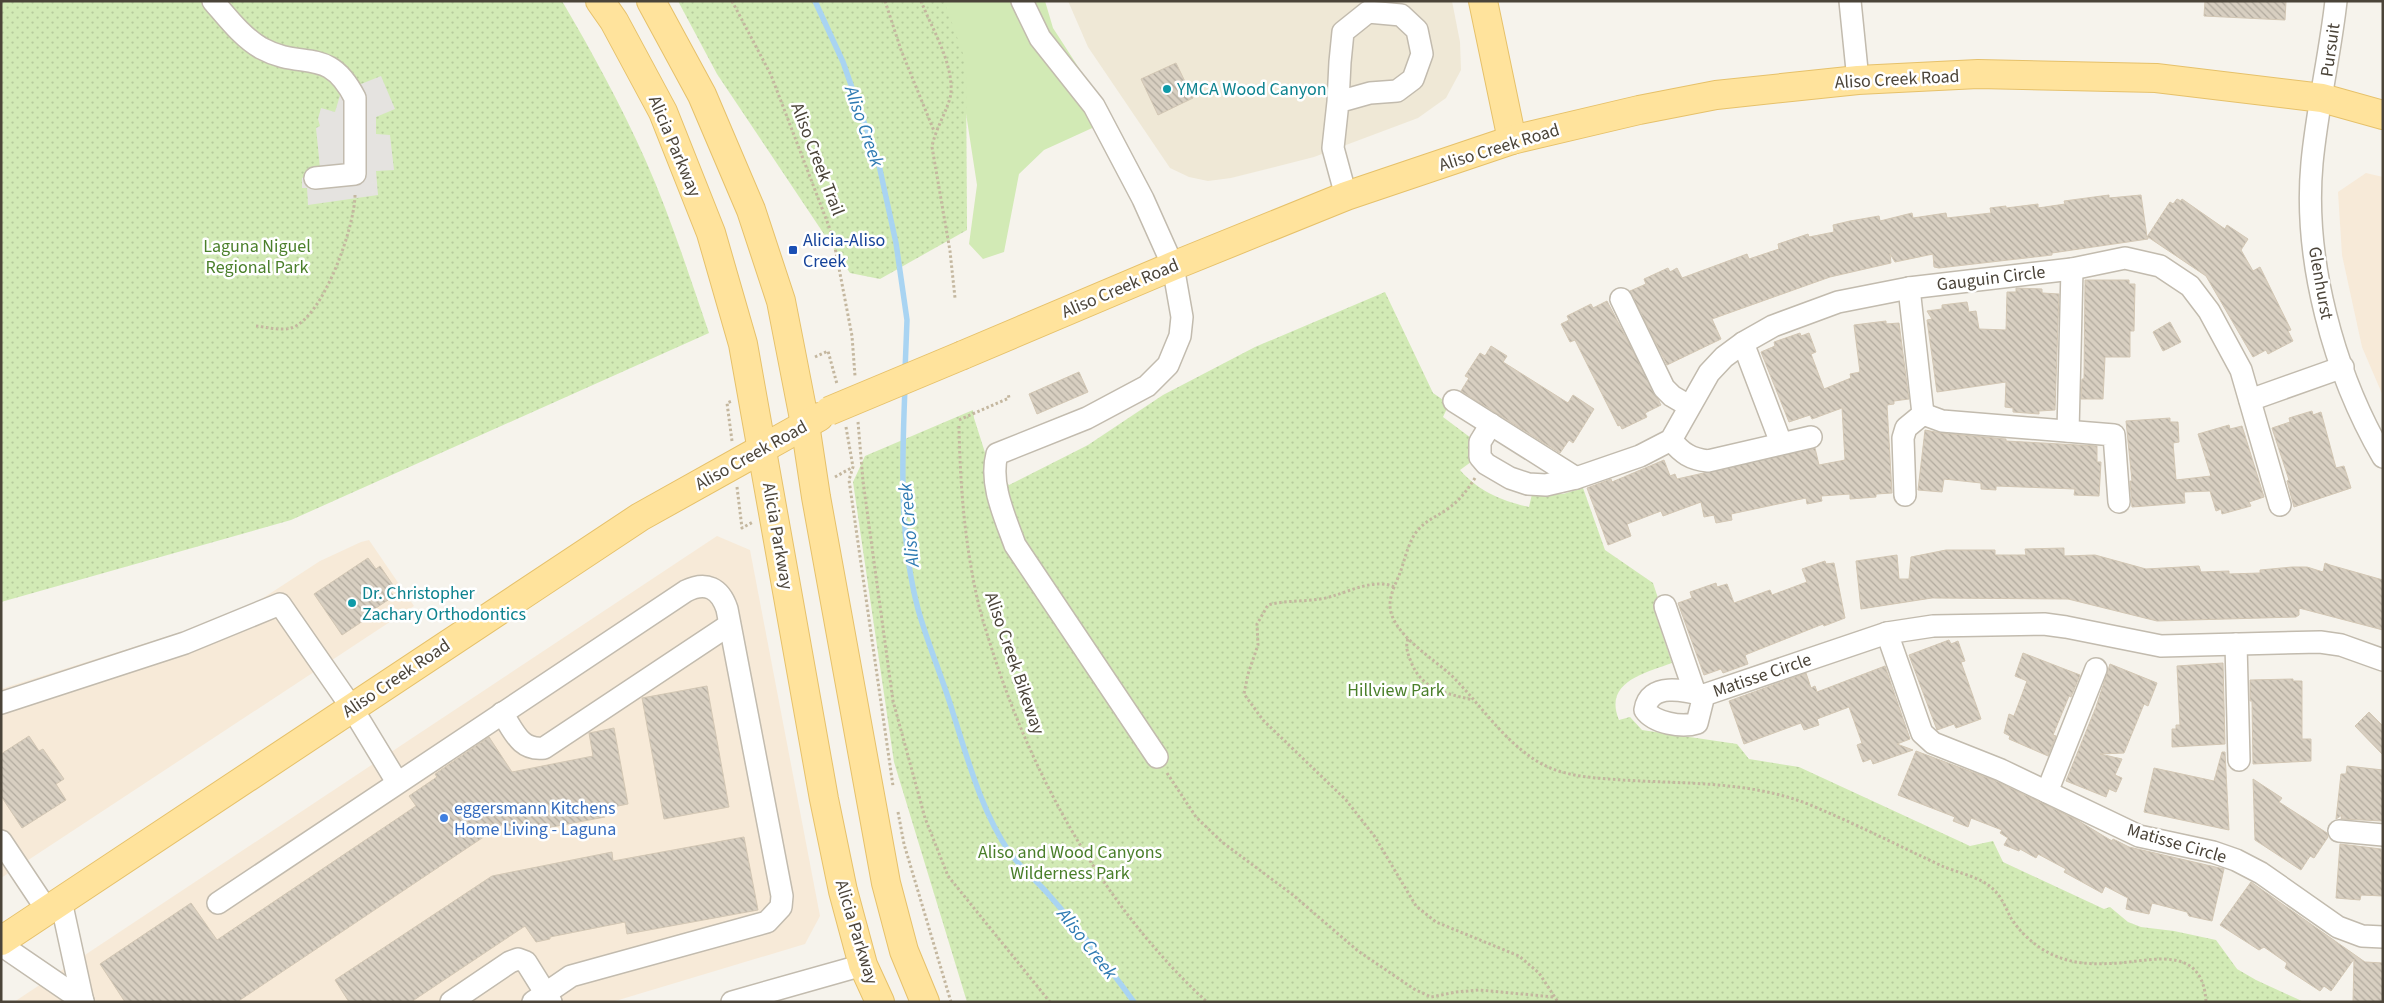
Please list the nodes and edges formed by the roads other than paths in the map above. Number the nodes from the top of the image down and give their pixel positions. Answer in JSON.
{"nodes":[{"id":1,"x":213,"y":1,"type":"edge"},
{"id":2,"x":600,"y":1,"type":"edge"},
{"id":3,"x":651,"y":1,"type":"edge"},
{"id":4,"x":1022,"y":1,"type":"edge"},
{"id":5,"x":1483,"y":1,"type":"edge"},
{"id":6,"x":1850,"y":1,"type":"edge"},
{"id":7,"x":2336,"y":1,"type":"edge"},
{"id":8,"x":1405,"y":8,"type":"edge"},
{"id":9,"x":1858,"y":80,"type":"junction"},
{"id":10,"x":2322,"y":98,"type":"junction"},
{"id":11,"x":1338,"y":102,"type":"junction"},
{"id":12,"x":2383,"y":115,"type":"edge"},
{"id":13,"x":1512,"y":140,"type":"junction"},
{"id":14,"x":315,"y":178,"type":"dead end"},
{"id":15,"x":1346,"y":196,"type":"junction"},
{"id":16,"x":1173,"y":266,"type":"junction"},
{"id":17,"x":2072,"y":269,"type":"junction"},
{"id":18,"x":1909,"y":288,"type":"junction"},
{"id":19,"x":1621,"y":299,"type":"dead end"},
{"id":20,"x":1743,"y":342,"type":"junction"},
{"id":21,"x":2343,"y":368,"type":"junction"},
{"id":22,"x":2250,"y":400,"type":"junction"},
{"id":23,"x":1454,"y":401,"type":"dead end"},
{"id":24,"x":1689,"y":406,"type":"junction"},
{"id":25,"x":1923,"y":414,"type":"junction"},
{"id":26,"x":805,"y":424,"type":"junction"},
{"id":27,"x":1491,"y":424,"type":"junction"},
{"id":28,"x":2068,"y":431,"type":"junction"},
{"id":29,"x":1810,"y":437,"type":"dead end"},
{"id":30,"x":1671,"y":440,"type":"junction"},
{"id":31,"x":1781,"y":443,"type":"junction"},
{"id":32,"x":763,"y":448,"type":"junction"},
{"id":33,"x":2383,"y":457,"type":"edge"},
{"id":34,"x":1576,"y":478,"type":"junction"},
{"id":35,"x":1904,"y":494,"type":"dead end"},
{"id":36,"x":2119,"y":502,"type":"dead end"},
{"id":37,"x":2280,"y":505,"type":"dead end"},
{"id":38,"x":1666,"y":606,"type":"dead end"},
{"id":39,"x":730,"y":625,"type":"junction"},
{"id":40,"x":1887,"y":633,"type":"junction"},
{"id":41,"x":2236,"y":644,"type":"junction"},
{"id":42,"x":2383,"y":660,"type":"edge"},
{"id":43,"x":2096,"y":669,"type":"dead end"},
{"id":44,"x":1,"y":703,"type":"edge"},
{"id":45,"x":352,"y":708,"type":"junction"},
{"id":46,"x":502,"y":713,"type":"junction"},
{"id":47,"x":1157,"y":757,"type":"road end"},
{"id":48,"x":2239,"y":760,"type":"dead end"},
{"id":49,"x":397,"y":782,"type":"junction"},
{"id":50,"x":2048,"y":792,"type":"junction"},
{"id":51,"x":2338,"y":831,"type":"dead end"},
{"id":52,"x":2383,"y":835,"type":"edge"},
{"id":53,"x":1,"y":841,"type":"edge"},
{"id":54,"x":218,"y":903,"type":"dead end"},
{"id":55,"x":54,"y":906,"type":"junction"},
{"id":56,"x":2383,"y":937,"type":"edge"},
{"id":57,"x":1,"y":941,"type":"edge"},
{"id":58,"x":1,"y":945,"type":"edge"},
{"id":59,"x":863,"y":965,"type":"junction"},
{"id":60,"x":543,"y":999,"type":"edge"},
{"id":61,"x":83,"y":1001,"type":"edge"},
{"id":62,"x":451,"y":1002,"type":"edge"},
{"id":63,"x":732,"y":1002,"type":"edge"},
{"id":64,"x":880,"y":1002,"type":"edge"},
{"id":65,"x":925,"y":1002,"type":"edge"}],
"edges":[{"from":1,"to":14,"type":"street"},
{"from":2,"to":32,"type":"main road","name":"Alicia Parkway"},
{"from":3,"to":26,"type":"main road"},
{"from":4,"to":16,"type":"street"},
{"from":5,"to":13,"type":"main road"},
{"from":6,"to":9,"type":"street"},
{"from":7,"to":10,"type":"street","name":"Pursuit"},
{"from":8,"to":11,"type":"street"},
{"from":8,"to":11,"type":"street"},
{"from":9,"to":10,"type":"main road","name":"Aliso Creek Road"},
{"from":9,"to":13,"type":"main road","name":"Aliso Creek Road"},
{"from":10,"to":12,"type":"main road","name":"Aliso Creek Road"},
{"from":10,"to":21,"type":"street","name":"Glenhurst"},
{"from":11,"to":15,"type":"street"},
{"from":13,"to":15,"type":"main road","name":"Aliso Creek Road"},
{"from":15,"to":16,"type":"main road","name":"Aliso Creek Road"},
{"from":16,"to":26,"type":"main road","name":"Aliso Creek Road","bridge":true},
{"from":16,"to":47,"type":"street"},
{"from":17,"to":18,"type":"street","name":"Gauguin Circle"},
{"from":17,"to":22,"type":"street","name":"Gauguin Circle"},
{"from":17,"to":28,"type":"street","name":"Gauguin Circle"},
{"from":18,"to":20,"type":"street","name":"Gauguin Circle"},
{"from":18,"to":25,"type":"street"},
{"from":19,"to":24,"type":"street"},
{"from":20,"to":24,"type":"street","name":"Gauguin Circle"},
{"from":20,"to":31,"type":"street"},
{"from":21,"to":22,"type":"street"},
{"from":21,"to":33,"type":"street","name":"Glenhurst"},
{"from":22,"to":37,"type":"street","name":"Gauguin Circle"},
{"from":23,"to":27,"type":"street"},
{"from":24,"to":30,"type":"street","name":"Gauguin Circle"},
{"from":25,"to":28,"type":"street"},
{"from":25,"to":35,"type":"street"},
{"from":26,"to":32,"type":"main road","name":"Aliso Creek Road"},
{"from":26,"to":65,"type":"main road"},
{"from":27,"to":34,"type":"street"},
{"from":27,"to":34,"type":"street"},
{"from":28,"to":36,"type":"street"},
{"from":29,"to":31,"type":"street"},
{"from":30,"to":31,"type":"street"},
{"from":30,"to":34,"type":"street"},
{"from":32,"to":45,"type":"main road","name":"Aliso Creek Road"},
{"from":32,"to":59,"type":"main road","name":"Alicia Parkway"},
{"from":38,"to":40,"type":"street","name":"Matisse Circle"},
{"from":39,"to":46,"type":"street"},
{"from":39,"to":46,"type":"street"},
{"from":39,"to":60,"type":"street"},
{"from":40,"to":41,"type":"street","name":"Matisse Circle"},
{"from":40,"to":50,"type":"street","name":"Matisse Circle"},
{"from":41,"to":42,"type":"street","name":"Matisse Circle"},
{"from":41,"to":48,"type":"street"},
{"from":43,"to":50,"type":"street"},
{"from":44,"to":45,"type":"street"},
{"from":45,"to":49,"type":"street"},
{"from":45,"to":55,"type":"main road","name":"Aliso Creek Road"},
{"from":46,"to":49,"type":"street"},
{"from":49,"to":54,"type":"street"},
{"from":50,"to":56,"type":"street","name":"Matisse Circle"},
{"from":51,"to":52,"type":"street"},
{"from":53,"to":55,"type":"street"},
{"from":55,"to":57,"type":"main road","name":"Aliso Creek Road"},
{"from":55,"to":61,"type":"street"},
{"from":58,"to":61,"type":"street"},
{"from":59,"to":63,"type":"street"},
{"from":59,"to":64,"type":"main road","name":"Alicia Parkway"},
{"from":60,"to":62,"type":"street"}]}
